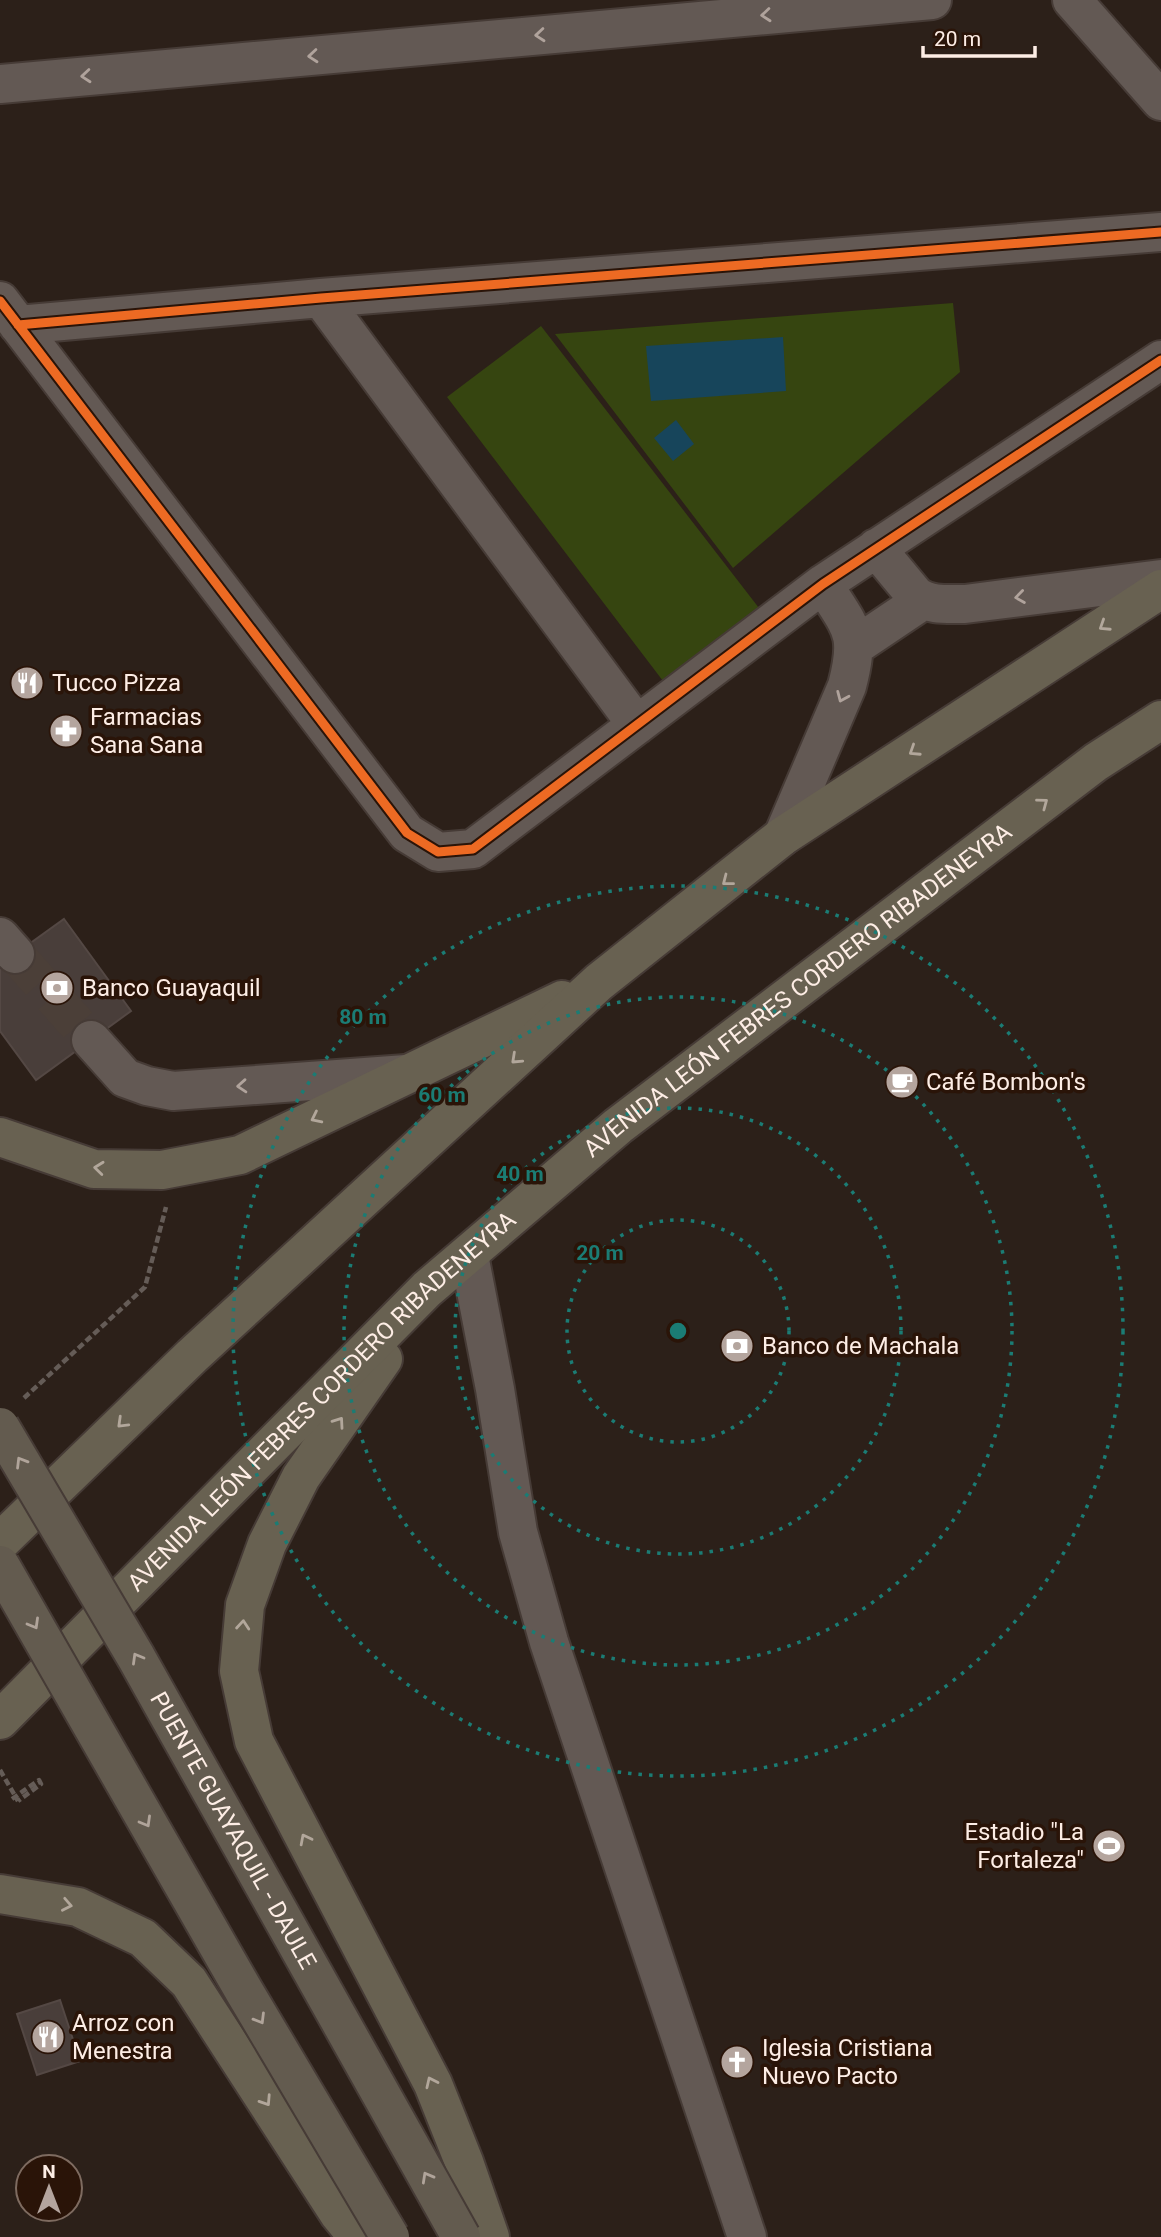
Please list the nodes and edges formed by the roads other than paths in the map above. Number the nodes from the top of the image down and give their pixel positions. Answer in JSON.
{"nodes":[{"id":1,"x":932,"y":0,"type":"edge"},
{"id":2,"x":1072,"y":0,"type":"edge"},
{"id":3,"x":0,"y":84,"type":"edge"},
{"id":4,"x":1161,"y":101,"type":"edge"},
{"id":5,"x":1161,"y":232,"type":"edge"},
{"id":6,"x":321,"y":299,"type":"junction"},
{"id":7,"x":9,"y":313,"type":"edge"},
{"id":8,"x":1161,"y":360,"type":"edge"},
{"id":9,"x":876,"y":548,"type":"junction"},
{"id":10,"x":1161,"y":579,"type":"edge"},
{"id":11,"x":823,"y":584,"type":"junction"},
{"id":12,"x":1161,"y":589,"type":"edge"},
{"id":13,"x":922,"y":601,"type":"junction"},
{"id":14,"x":855,"y":646,"type":"junction"},
{"id":15,"x":1161,"y":720,"type":"edge"},
{"id":16,"x":637,"y":725,"type":"junction"},
{"id":17,"x":783,"y":836,"type":"junction"},
{"id":18,"x":599,"y":982,"type":"junction"},
{"id":19,"x":91,"y":1040,"type":"tunnel mouth"},
{"id":20,"x":408,"y":1074,"type":"junction"},
{"id":21,"x":0,"y":1137,"type":"edge"},
{"id":22,"x":469,"y":1255,"type":"junction"},
{"id":23,"x":427,"y":1289,"type":"junction"},
{"id":24,"x":10,"y":1414,"type":"edge"},
{"id":25,"x":0,"y":1542,"type":"edge"},
{"id":26,"x":0,"y":1565,"type":"edge"},
{"id":27,"x":0,"y":1720,"type":"edge"},
{"id":28,"x":0,"y":1894,"type":"edge"},
{"id":29,"x":358,"y":2237,"type":"edge"},
{"id":30,"x":390,"y":2237,"type":"edge"},
{"id":31,"x":461,"y":2237,"type":"edge"},
{"id":32,"x":490,"y":2237,"type":"edge"},
{"id":33,"x":747,"y":2237,"type":"edge"}],
"edges":[{"from":1,"to":3,"type":"street","one_way":true},
{"from":2,"to":4,"type":"street"},
{"from":5,"to":6,"type":"street"},
{"from":6,"to":7,"type":"street"},
{"from":6,"to":16,"type":"street"},
{"from":7,"to":16,"type":"street"},
{"from":8,"to":9,"type":"street"},
{"from":9,"to":11,"type":"street"},
{"from":9,"to":13,"type":"street"},
{"from":10,"to":13,"type":"street","one_way":true},
{"from":11,"to":14,"type":"street"},
{"from":11,"to":16,"type":"street"},
{"from":12,"to":17,"type":"highway","one_way":true},
{"from":13,"to":14,"type":"street"},
{"from":14,"to":17,"type":"street","one_way":true},
{"from":22,"to":15,"type":"highway","name":"AVENIDA LEÓN FEBRES CORDERO RIBADENEYRA","one_way":true},
{"from":17,"to":18,"type":"highway","one_way":true},
{"from":18,"to":20,"type":"highway"},
{"from":18,"to":25,"type":"highway","one_way":true},
{"from":20,"to":19,"type":"street","one_way":true},
{"from":20,"to":21,"type":"highway","one_way":true},
{"from":22,"to":23,"type":"highway","name":"AVENIDA LEÓN FEBRES CORDERO RIBADENEYRA"},
{"from":22,"to":33,"type":"street"},
{"from":23,"to":27,"type":"highway","name":"AVENIDA LEÓN FEBRES CORDERO RIBADENEYRA"},
{"from":32,"to":23,"type":"highway","one_way":true},
{"from":31,"to":24,"type":"main road","name":"PUENTE GUAYAQUIL - DAULE","one_way":true,"bridge":true},
{"from":26,"to":30,"type":"main road","one_way":true,"bridge":true},
{"from":28,"to":29,"type":"highway","one_way":true}]}
